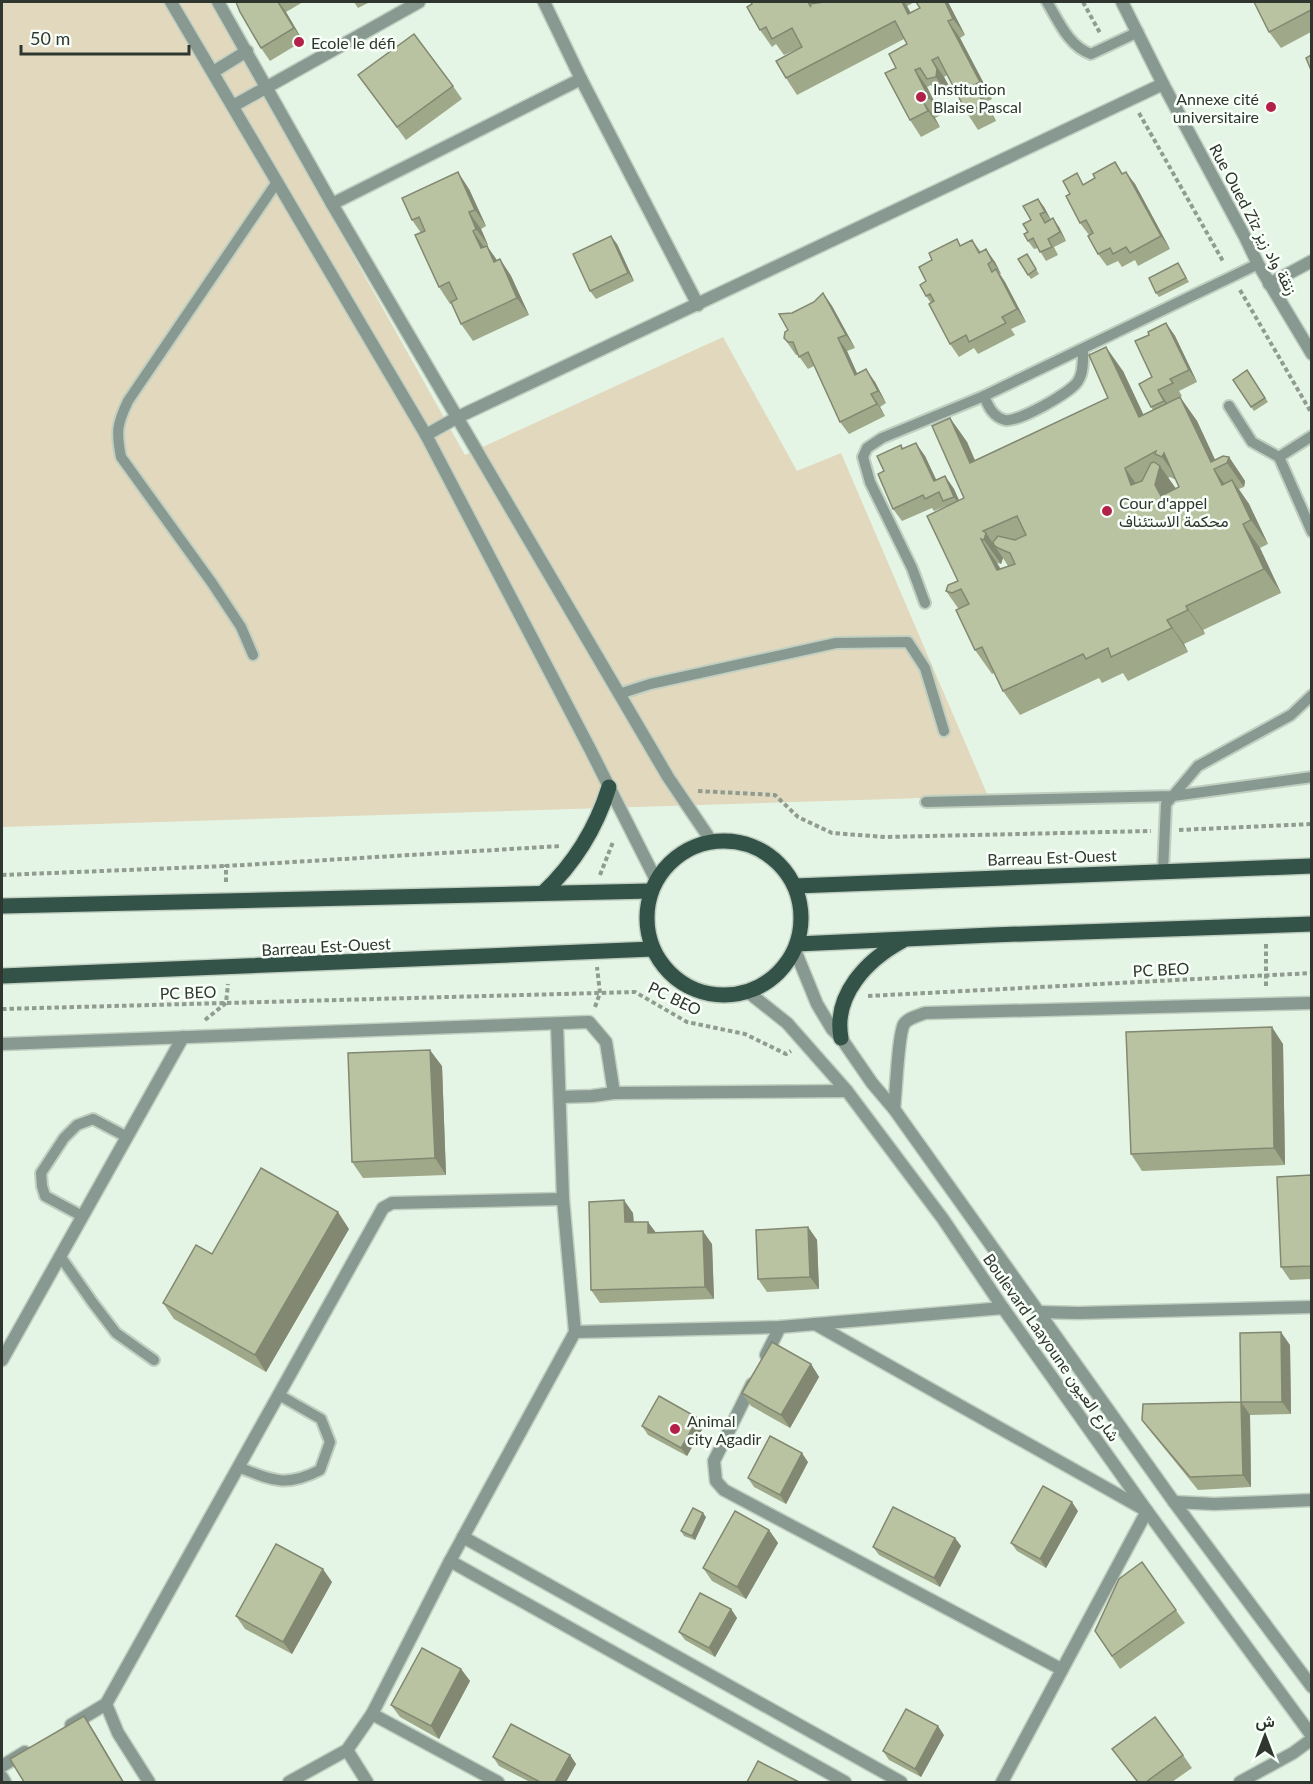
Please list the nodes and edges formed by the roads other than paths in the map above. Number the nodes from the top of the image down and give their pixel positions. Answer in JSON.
{"nodes":[{"id":1,"x":171,"y":2,"type":"edge"},
{"id":2,"x":218,"y":2,"type":"edge"},
{"id":3,"x":419,"y":2,"type":"edge"},
{"id":4,"x":544,"y":2,"type":"edge"},
{"id":5,"x":1047,"y":2,"type":"edge"},
{"id":6,"x":1122,"y":2,"type":"edge"},
{"id":7,"x":1138,"y":32,"type":"junction"},
{"id":8,"x":247,"y":51,"type":"junction"},
{"id":9,"x":213,"y":72,"type":"junction"},
{"id":10,"x":581,"y":79,"type":"junction"},
{"id":11,"x":1163,"y":84,"type":"junction"},
{"id":12,"x":266,"y":87,"type":"junction"},
{"id":13,"x":233,"y":106,"type":"junction"},
{"id":14,"x":277,"y":182,"type":"junction"},
{"id":15,"x":332,"y":204,"type":"junction"},
{"id":16,"x":1311,"y":261,"type":"edge"},
{"id":17,"x":1258,"y":264,"type":"junction"},
{"id":18,"x":1269,"y":284,"type":"junction"},
{"id":19,"x":698,"y":305,"type":"junction"},
{"id":20,"x":1083,"y":349,"type":"junction"},
{"id":21,"x":1311,"y":354,"type":"edge"},
{"id":22,"x":984,"y":396,"type":"junction"},
{"id":23,"x":1229,"y":405,"type":"dead end"},
{"id":24,"x":458,"y":417,"type":"junction"},
{"id":25,"x":426,"y":435,"type":"junction"},
{"id":26,"x":1311,"y":436,"type":"edge"},
{"id":27,"x":1279,"y":457,"type":"junction"},
{"id":28,"x":1311,"y":532,"type":"edge"},
{"id":29,"x":925,"y":603,"type":"dead end"},
{"id":30,"x":253,"y":655,"type":"dead end"},
{"id":31,"x":619,"y":694,"type":"junction"},
{"id":32,"x":1311,"y":695,"type":"edge"},
{"id":33,"x":944,"y":731,"type":"dead end"},
{"id":34,"x":1311,"y":777,"type":"edge"},
{"id":35,"x":609,"y":787,"type":"junction"},
{"id":36,"x":1173,"y":796,"type":"junction"},
{"id":37,"x":926,"y":802,"type":"dead end"},
{"id":38,"x":712,"y":842,"type":"junction"},
{"id":39,"x":1311,"y":866,"type":"edge"},
{"id":40,"x":1163,"y":871,"type":"junction"},
{"id":41,"x":654,"y":885,"type":"junction"},
{"id":42,"x":795,"y":886,"type":"junction"},
{"id":43,"x":543,"y":893,"type":"junction"},
{"id":44,"x":2,"y":906,"type":"edge"},
{"id":45,"x":1311,"y":924,"type":"edge"},
{"id":46,"x":904,"y":939,"type":"junction"},
{"id":47,"x":796,"y":947,"type":"junction"},
{"id":48,"x":653,"y":950,"type":"junction"},
{"id":49,"x":2,"y":976,"type":"edge"},
{"id":50,"x":748,"y":992,"type":"junction"},
{"id":51,"x":1311,"y":1003,"type":"edge"},
{"id":52,"x":557,"y":1024,"type":"junction"},
{"id":53,"x":183,"y":1037,"type":"junction"},
{"id":54,"x":841,"y":1038,"type":"junction"},
{"id":55,"x":2,"y":1044,"type":"edge"},
{"id":56,"x":847,"y":1091,"type":"junction"},
{"id":57,"x":614,"y":1093,"type":"junction"},
{"id":58,"x":560,"y":1097,"type":"junction"},
{"id":59,"x":894,"y":1109,"type":"junction"},
{"id":60,"x":127,"y":1137,"type":"junction"},
{"id":61,"x":563,"y":1199,"type":"junction"},
{"id":62,"x":82,"y":1216,"type":"junction"},
{"id":63,"x":60,"y":1256,"type":"junction"},
{"id":64,"x":1311,"y":1307,"type":"edge"},
{"id":65,"x":1003,"y":1308,"type":"junction"},
{"id":66,"x":1039,"y":1312,"type":"junction"},
{"id":67,"x":815,"y":1324,"type":"junction"},
{"id":68,"x":780,"y":1327,"type":"junction"},
{"id":69,"x":575,"y":1332,"type":"junction"},
{"id":70,"x":2,"y":1360,"type":"edge"},
{"id":71,"x":154,"y":1360,"type":"dead end"},
{"id":72,"x":279,"y":1395,"type":"junction"},
{"id":73,"x":238,"y":1467,"type":"junction"},
{"id":74,"x":1311,"y":1500,"type":"edge"},
{"id":75,"x":1174,"y":1502,"type":"junction"},
{"id":76,"x":1147,"y":1511,"type":"junction"},
{"id":77,"x":463,"y":1537,"type":"junction"},
{"id":78,"x":450,"y":1561,"type":"junction"},
{"id":79,"x":1061,"y":1669,"type":"junction"},
{"id":80,"x":1311,"y":1687,"type":"edge"},
{"id":81,"x":105,"y":1704,"type":"junction"},
{"id":82,"x":372,"y":1714,"type":"junction"},
{"id":83,"x":58,"y":1732,"type":"edge"},
{"id":84,"x":1311,"y":1737,"type":"edge"},
{"id":85,"x":39,"y":1744,"type":"edge"},
{"id":86,"x":347,"y":1750,"type":"junction"},
{"id":87,"x":2,"y":1766,"type":"edge"},
{"id":88,"x":2,"y":1777,"type":"edge"},
{"id":89,"x":5,"y":1782,"type":"edge"},
{"id":90,"x":149,"y":1782,"type":"edge"},
{"id":91,"x":289,"y":1782,"type":"edge"},
{"id":92,"x":366,"y":1782,"type":"edge"},
{"id":93,"x":498,"y":1782,"type":"edge"},
{"id":94,"x":845,"y":1782,"type":"edge"},
{"id":95,"x":902,"y":1782,"type":"edge"},
{"id":96,"x":1002,"y":1782,"type":"edge"},
{"id":97,"x":1240,"y":1782,"type":"edge"}],
"edges":[{"from":1,"to":9,"type":"street"},
{"from":2,"to":8,"type":"street"},
{"from":3,"to":12,"type":"street"},
{"from":4,"to":10,"type":"street"},
{"from":5,"to":7,"type":"lane"},
{"from":6,"to":7,"type":"street","name":"Rue Oued Ziz زنقة واد زيز"},
{"from":7,"to":11,"type":"street","name":"Rue Oued Ziz زنقة واد زيز"},
{"from":8,"to":9,"type":"street"},
{"from":8,"to":12,"type":"street"},
{"from":9,"to":13,"type":"street"},
{"from":10,"to":15,"type":"street"},
{"from":10,"to":19,"type":"street"},
{"from":11,"to":17,"type":"street","name":"Rue Oued Ziz زنقة واد زيز"},
{"from":11,"to":19,"type":"street"},
{"from":12,"to":13,"type":"street"},
{"from":12,"to":15,"type":"street"},
{"from":13,"to":14,"type":"street"},
{"from":14,"to":25,"type":"street"},
{"from":14,"to":30,"type":"lane"},
{"from":15,"to":24,"type":"street"},
{"from":16,"to":18,"type":"street"},
{"from":17,"to":18,"type":"street","name":"Rue Oued Ziz زنقة واد زيز"},
{"from":17,"to":20,"type":"lane"},
{"from":18,"to":21,"type":"street","name":"Rue Oued Ziz زنقة واد زيز"},
{"from":19,"to":24,"type":"street"},
{"from":20,"to":22,"type":"lane"},
{"from":20,"to":22,"type":"lane"},
{"from":22,"to":29,"type":"lane"},
{"from":23,"to":27,"type":"lane"},
{"from":24,"to":25,"type":"street"},
{"from":24,"to":31,"type":"street"},
{"from":25,"to":35,"type":"street"},
{"from":26,"to":27,"type":"lane"},
{"from":27,"to":28,"type":"lane"},
{"from":31,"to":33,"type":"lane"},
{"from":31,"to":38,"type":"street"},
{"from":32,"to":36,"type":"lane"},
{"from":34,"to":36,"type":"lane"},
{"from":35,"to":41,"type":"street"},
{"from":35,"to":43,"type":"main road"},
{"from":36,"to":37,"type":"lane"},
{"from":36,"to":40,"type":"lane"},
{"from":38,"to":41,"type":"main road"},
{"from":38,"to":42,"type":"main road"},
{"from":39,"to":40,"type":"main road","name":"Barreau Est-Ouest"},
{"from":40,"to":42,"type":"main road","name":"Barreau Est-Ouest"},
{"from":41,"to":43,"type":"main road"},
{"from":41,"to":48,"type":"main road"},
{"from":42,"to":47,"type":"main road"},
{"from":43,"to":44,"type":"main road"},
{"from":45,"to":46,"type":"main road"},
{"from":46,"to":47,"type":"main road"},
{"from":46,"to":54,"type":"main road"},
{"from":47,"to":50,"type":"main road"},
{"from":47,"to":54,"type":"street","name":"Boulevard Laayoune شارع العيون"},
{"from":48,"to":49,"type":"main road","name":"Barreau Est-Ouest"},
{"from":48,"to":50,"type":"main road"},
{"from":50,"to":56,"type":"street","name":"Boulevard Laayoune شارع العيون"},
{"from":51,"to":59,"type":"street"},
{"from":52,"to":53,"type":"street"},
{"from":52,"to":57,"type":"street"},
{"from":52,"to":58,"type":"street"},
{"from":53,"to":55,"type":"street"},
{"from":53,"to":60,"type":"street"},
{"from":54,"to":59,"type":"street","name":"Boulevard Laayoune شارع العيون"},
{"from":56,"to":57,"type":"street"},
{"from":56,"to":65,"type":"street","name":"Boulevard Laayoune شارع العيون"},
{"from":57,"to":58,"type":"street"},
{"from":58,"to":61,"type":"street"},
{"from":59,"to":66,"type":"street","name":"Boulevard Laayoune شارع العيون"},
{"from":60,"to":62,"type":"street"},
{"from":60,"to":62,"type":"lane"},
{"from":61,"to":69,"type":"street"},
{"from":61,"to":72,"type":"street"},
{"from":62,"to":63,"type":"street"},
{"from":63,"to":70,"type":"street"},
{"from":63,"to":71,"type":"lane"},
{"from":64,"to":66,"type":"street"},
{"from":65,"to":67,"type":"street"},
{"from":65,"to":76,"type":"street","name":"Boulevard Laayoune شارع العيون"},
{"from":66,"to":75,"type":"street","name":"Boulevard Laayoune شارع العيون"},
{"from":67,"to":68,"type":"street"},
{"from":67,"to":76,"type":"street"},
{"from":68,"to":69,"type":"street"},
{"from":68,"to":79,"type":"street"},
{"from":69,"to":77,"type":"street"},
{"from":72,"to":73,"type":"street"},
{"from":72,"to":73,"type":"lane"},
{"from":73,"to":81,"type":"street"},
{"from":74,"to":75,"type":"street"},
{"from":75,"to":80,"type":"street","name":"Boulevard Laayoune شارع العيون"},
{"from":76,"to":79,"type":"street"},
{"from":76,"to":84,"type":"street","name":"Boulevard Laayoune شارع العيون"},
{"from":77,"to":78,"type":"street"},
{"from":77,"to":95,"type":"street"},
{"from":78,"to":82,"type":"street"},
{"from":78,"to":94,"type":"street"},
{"from":79,"to":96,"type":"street"},
{"from":81,"to":83,"type":"street"},
{"from":81,"to":90,"type":"street"},
{"from":82,"to":86,"type":"street"},
{"from":82,"to":93,"type":"street"},
{"from":84,"to":97,"type":"street"},
{"from":85,"to":87,"type":"street"},
{"from":86,"to":91,"type":"street"},
{"from":86,"to":92,"type":"street"},
{"from":88,"to":89,"type":"street"}]}
